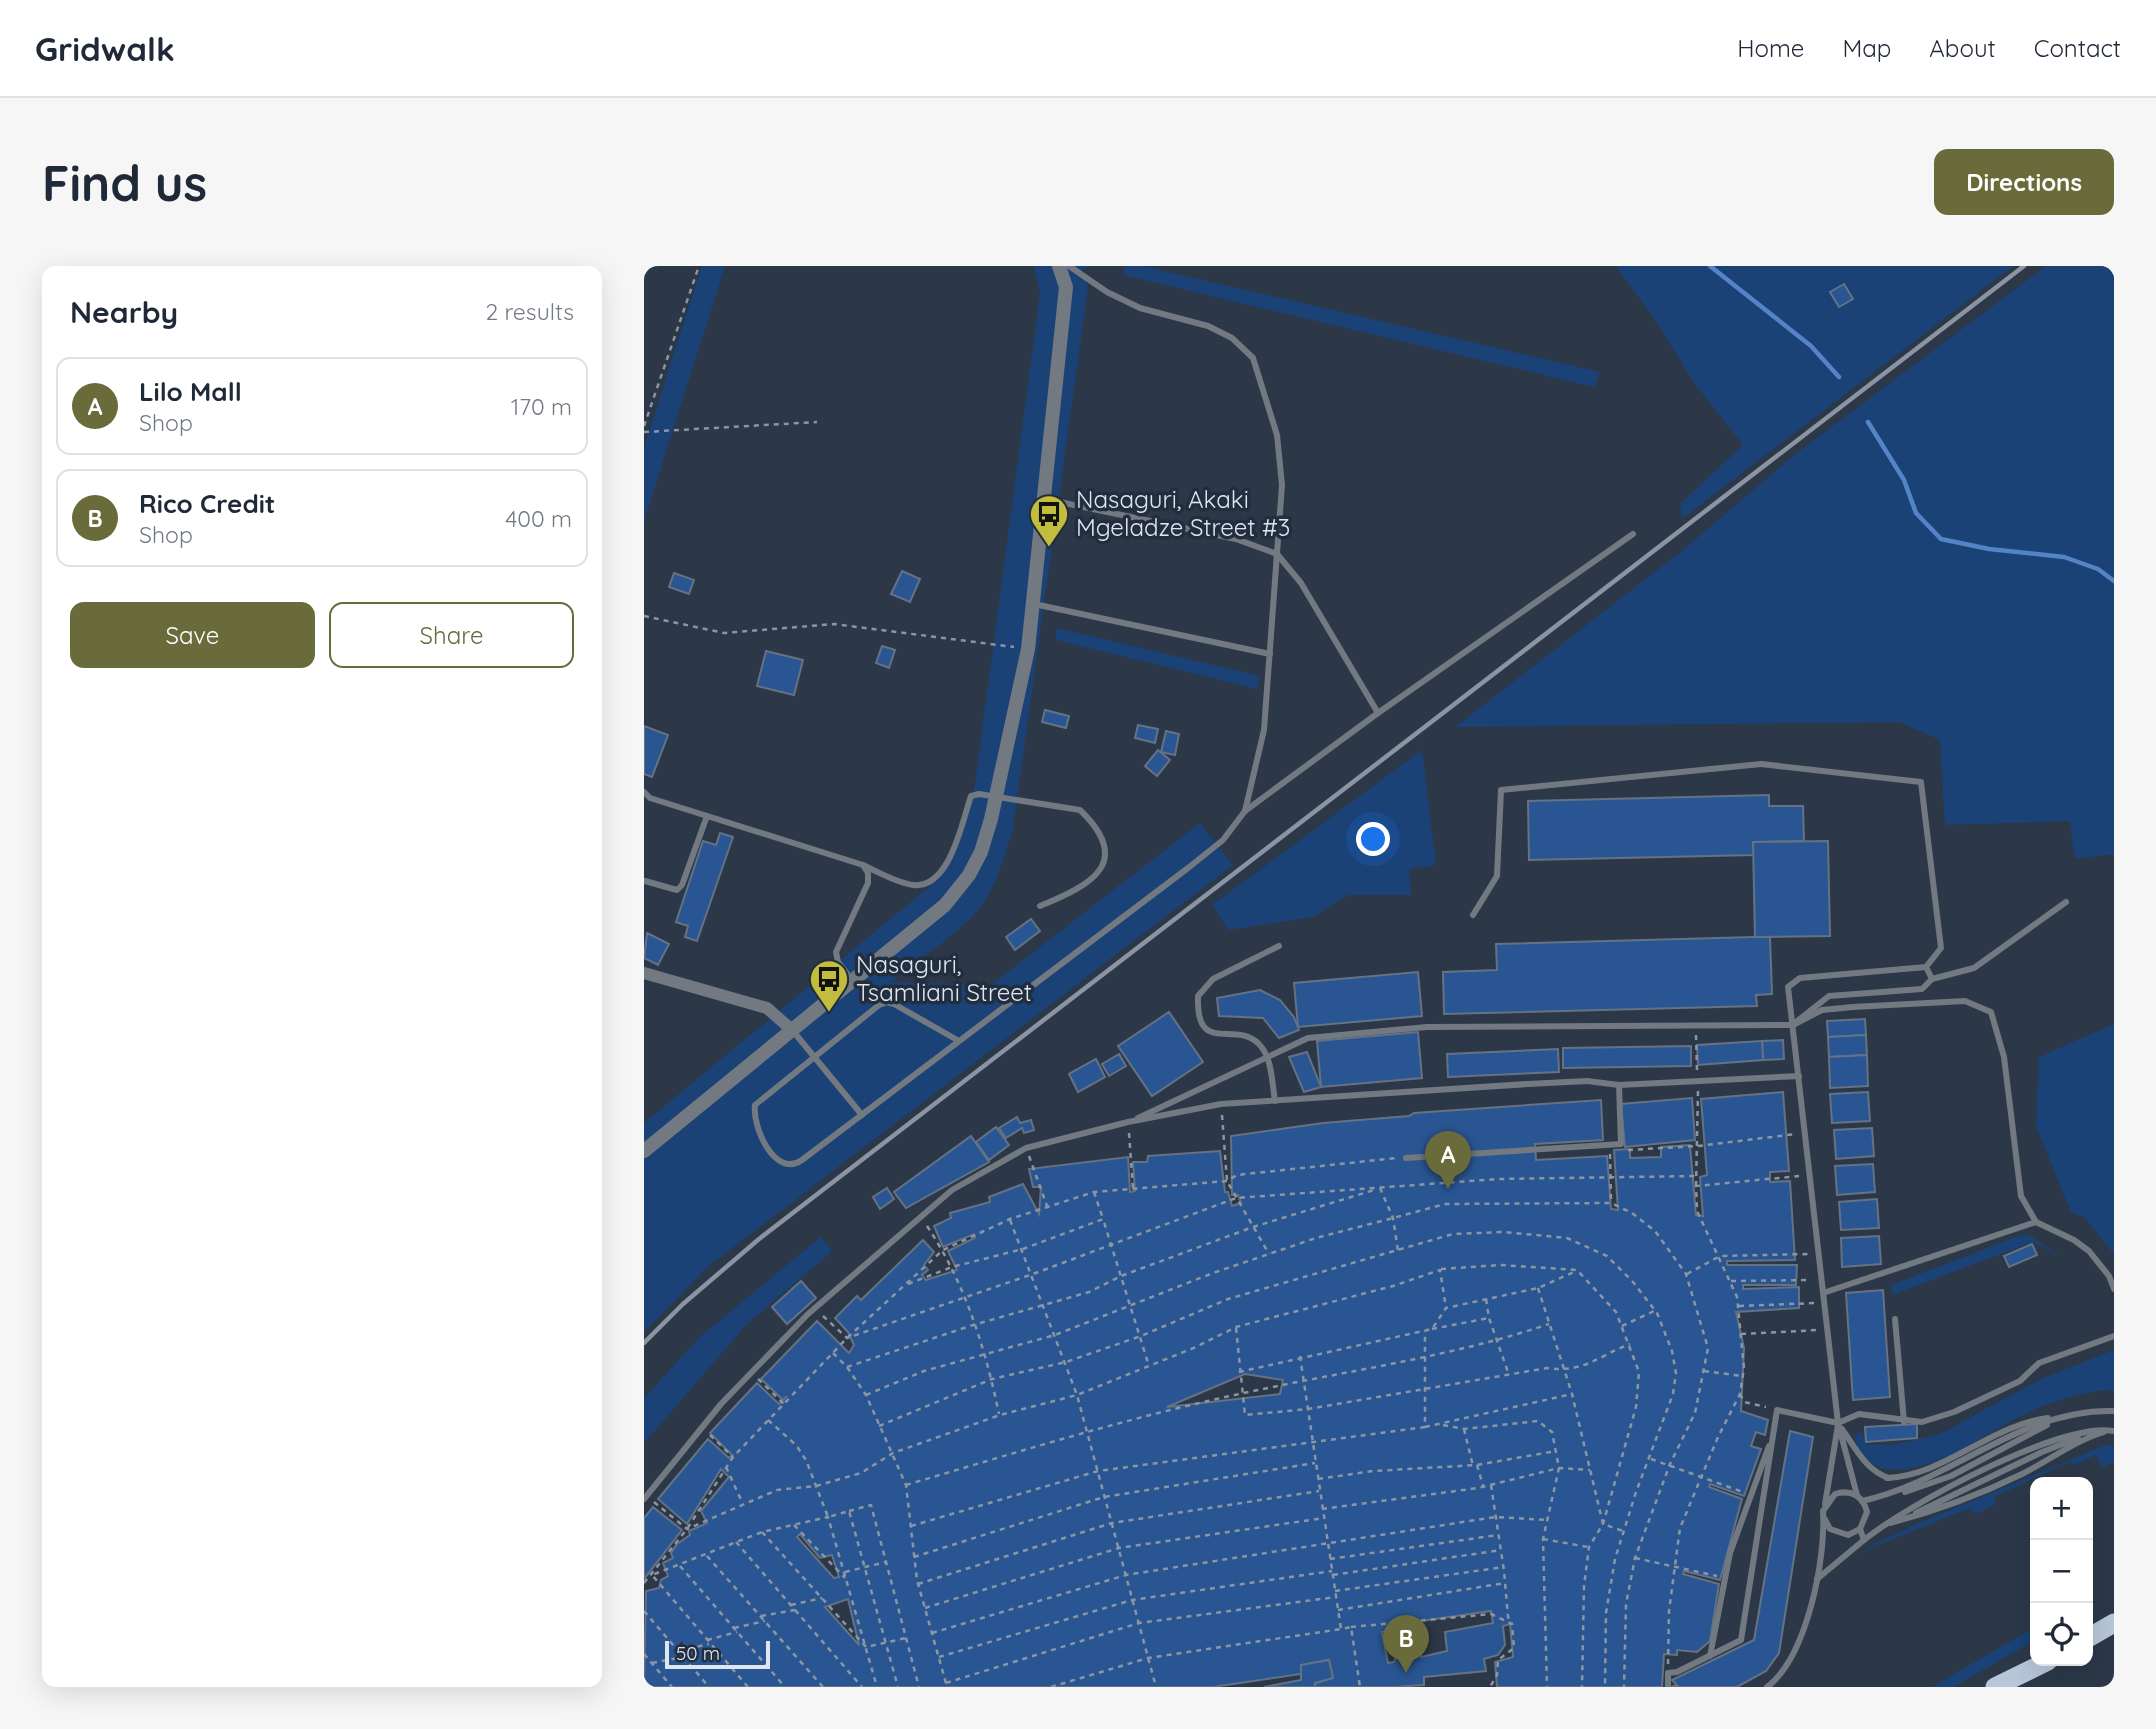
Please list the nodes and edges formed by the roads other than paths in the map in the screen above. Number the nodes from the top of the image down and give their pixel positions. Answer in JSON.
{"nodes":[{"id":1,"x":1059,"y":266,"type":"edge"},
{"id":2,"x":1069,"y":266,"type":"edge"},
{"id":3,"x":1044,"y":499,"type":"junction"},
{"id":4,"x":1633,"y":534,"type":"dead end"},
{"id":5,"x":1277,"y":554,"type":"junction"},
{"id":6,"x":1032,"y":604,"type":"junction"},
{"id":7,"x":1269,"y":654,"type":"junction"},
{"id":8,"x":1378,"y":713,"type":"junction"},
{"id":9,"x":644,"y":792,"type":"edge"},
{"id":10,"x":996,"y":797,"type":"junction"},
{"id":11,"x":1245,"y":811,"type":"junction"},
{"id":12,"x":707,"y":816,"type":"junction"},
{"id":13,"x":863,"y":865,"type":"junction"},
{"id":14,"x":645,"y":881,"type":"edge"},
{"id":15,"x":2066,"y":902,"type":"dead end"},
{"id":16,"x":1040,"y":906,"type":"dead end"},
{"id":17,"x":1473,"y":915,"type":"dead end"},
{"id":18,"x":1279,"y":946,"type":"dead end"},
{"id":19,"x":1926,"y":967,"type":"junction"},
{"id":20,"x":644,"y":973,"type":"edge"},
{"id":21,"x":1932,"y":979,"type":"junction"},
{"id":22,"x":853,"y":982,"type":"junction"},
{"id":23,"x":1793,"y":1026,"type":"junction"},
{"id":24,"x":793,"y":1031,"type":"junction"},
{"id":25,"x":959,"y":1041,"type":"junction"},
{"id":26,"x":814,"y":1056,"type":"junction"},
{"id":27,"x":1267,"y":1057,"type":"junction"},
{"id":28,"x":1798,"y":1076,"type":"junction"},
{"id":29,"x":1619,"y":1085,"type":"junction"},
{"id":30,"x":1275,"y":1101,"type":"junction"},
{"id":31,"x":862,"y":1115,"type":"junction"},
{"id":32,"x":1128,"y":1122,"type":"junction"},
{"id":33,"x":644,"y":1151,"type":"edge"},
{"id":34,"x":1406,"y":1158,"type":"road end"},
{"id":35,"x":2036,"y":1222,"type":"junction"},
{"id":36,"x":2114,"y":1289,"type":"edge"},
{"id":37,"x":1824,"y":1293,"type":"junction"},
{"id":38,"x":1895,"y":1319,"type":"dead end"},
{"id":39,"x":2114,"y":1336,"type":"edge"},
{"id":40,"x":2114,"y":1411,"type":"edge"},
{"id":41,"x":2061,"y":1417,"type":"junction"},
{"id":42,"x":1904,"y":1422,"type":"junction"},
{"id":43,"x":1838,"y":1423,"type":"junction"},
{"id":44,"x":2113,"y":1430,"type":"edge"},
{"id":45,"x":1772,"y":1439,"type":"junction"},
{"id":46,"x":1887,"y":1478,"type":"junction"},
{"id":47,"x":1922,"y":1482,"type":"junction"},
{"id":48,"x":1888,"y":1495,"type":"junction"},
{"id":49,"x":645,"y":1498,"type":"edge"},
{"id":50,"x":1860,"y":1498,"type":"junction"},
{"id":51,"x":1825,"y":1505,"type":"junction"},
{"id":52,"x":1824,"y":1518,"type":"junction"},
{"id":53,"x":1881,"y":1526,"type":"junction"},
{"id":54,"x":1860,"y":1529,"type":"junction"},
{"id":55,"x":1864,"y":1539,"type":"junction"},
{"id":56,"x":1818,"y":1579,"type":"junction"},
{"id":57,"x":2114,"y":1623,"type":"edge"},
{"id":58,"x":2093,"y":1635,"type":"edge"},
{"id":59,"x":1710,"y":1656,"type":"junction"},
{"id":60,"x":2037,"y":1666,"type":"edge"},
{"id":61,"x":2040,"y":1666,"type":"edge"},
{"id":62,"x":1668,"y":1687,"type":"edge"},
{"id":63,"x":1767,"y":1687,"type":"edge"},
{"id":64,"x":1995,"y":1687,"type":"edge"},
{"id":65,"x":2011,"y":1687,"type":"edge"}],
"edges":[{"from":1,"to":3,"type":"street"},
{"from":2,"to":5,"type":"lane"},
{"from":3,"to":5,"type":"lane"},
{"from":3,"to":6,"type":"street"},
{"from":4,"to":8,"type":"lane"},
{"from":5,"to":7,"type":"lane"},
{"from":5,"to":8,"type":"lane"},
{"from":6,"to":7,"type":"lane"},
{"from":6,"to":10,"type":"street"},
{"from":7,"to":11,"type":"lane"},
{"from":8,"to":11,"type":"lane"},
{"from":9,"to":12,"type":"lane"},
{"from":10,"to":13,"type":"lane"},
{"from":10,"to":16,"type":"lane"},
{"from":10,"to":22,"type":"street"},
{"from":11,"to":25,"type":"lane"},
{"from":12,"to":13,"type":"lane"},
{"from":12,"to":14,"type":"lane"},
{"from":13,"to":22,"type":"lane"},
{"from":15,"to":21,"type":"lane"},
{"from":17,"to":19,"type":"lane"},
{"from":18,"to":27,"type":"lane"},
{"from":19,"to":21,"type":"lane"},
{"from":19,"to":23,"type":"lane"},
{"from":20,"to":24,"type":"street"},
{"from":21,"to":23,"type":"lane"},
{"from":22,"to":24,"type":"street"},
{"from":23,"to":27,"type":"lane"},
{"from":23,"to":28,"type":"lane"},
{"from":23,"to":35,"type":"lane"},
{"from":24,"to":26,"type":"lane"},
{"from":24,"to":33,"type":"street"},
{"from":25,"to":26,"type":"lane"},
{"from":25,"to":31,"type":"lane"},
{"from":26,"to":31,"type":"lane"},
{"from":26,"to":31,"type":"lane"},
{"from":27,"to":30,"type":"lane"},
{"from":27,"to":32,"type":"lane"},
{"from":28,"to":29,"type":"lane"},
{"from":28,"to":37,"type":"lane"},
{"from":29,"to":30,"type":"lane"},
{"from":29,"to":34,"type":"lane"},
{"from":30,"to":32,"type":"lane"},
{"from":32,"to":49,"type":"lane"},
{"from":35,"to":36,"type":"lane"},
{"from":35,"to":37,"type":"lane"},
{"from":37,"to":43,"type":"lane"},
{"from":38,"to":42,"type":"lane"},
{"from":39,"to":42,"type":"lane"},
{"from":40,"to":41,"type":"lane"},
{"from":41,"to":46,"type":"lane"},
{"from":41,"to":47,"type":"lane"},
{"from":41,"to":48,"type":"lane"},
{"from":42,"to":43,"type":"lane"},
{"from":43,"to":45,"type":"lane"},
{"from":43,"to":46,"type":"lane"},
{"from":43,"to":50,"type":"lane"},
{"from":43,"to":51,"type":"lane"},
{"from":44,"to":53,"type":"lane"},
{"from":44,"to":53,"type":"lane"},
{"from":45,"to":59,"type":"lane"},
{"from":45,"to":59,"type":"lane"},
{"from":46,"to":47,"type":"lane"},
{"from":47,"to":48,"type":"lane"},
{"from":48,"to":50,"type":"lane"},
{"from":50,"to":51,"type":"lane"},
{"from":50,"to":54,"type":"lane"},
{"from":51,"to":52,"type":"lane"},
{"from":52,"to":54,"type":"lane"},
{"from":52,"to":56,"type":"lane"},
{"from":53,"to":55,"type":"lane"},
{"from":54,"to":55,"type":"lane"},
{"from":55,"to":56,"type":"lane"},
{"from":56,"to":63,"type":"lane"},
{"from":57,"to":58,"type":"highway"},
{"from":59,"to":62,"type":"lane"},
{"from":60,"to":64,"type":"highway"},
{"from":61,"to":65,"type":"highway"}]}
